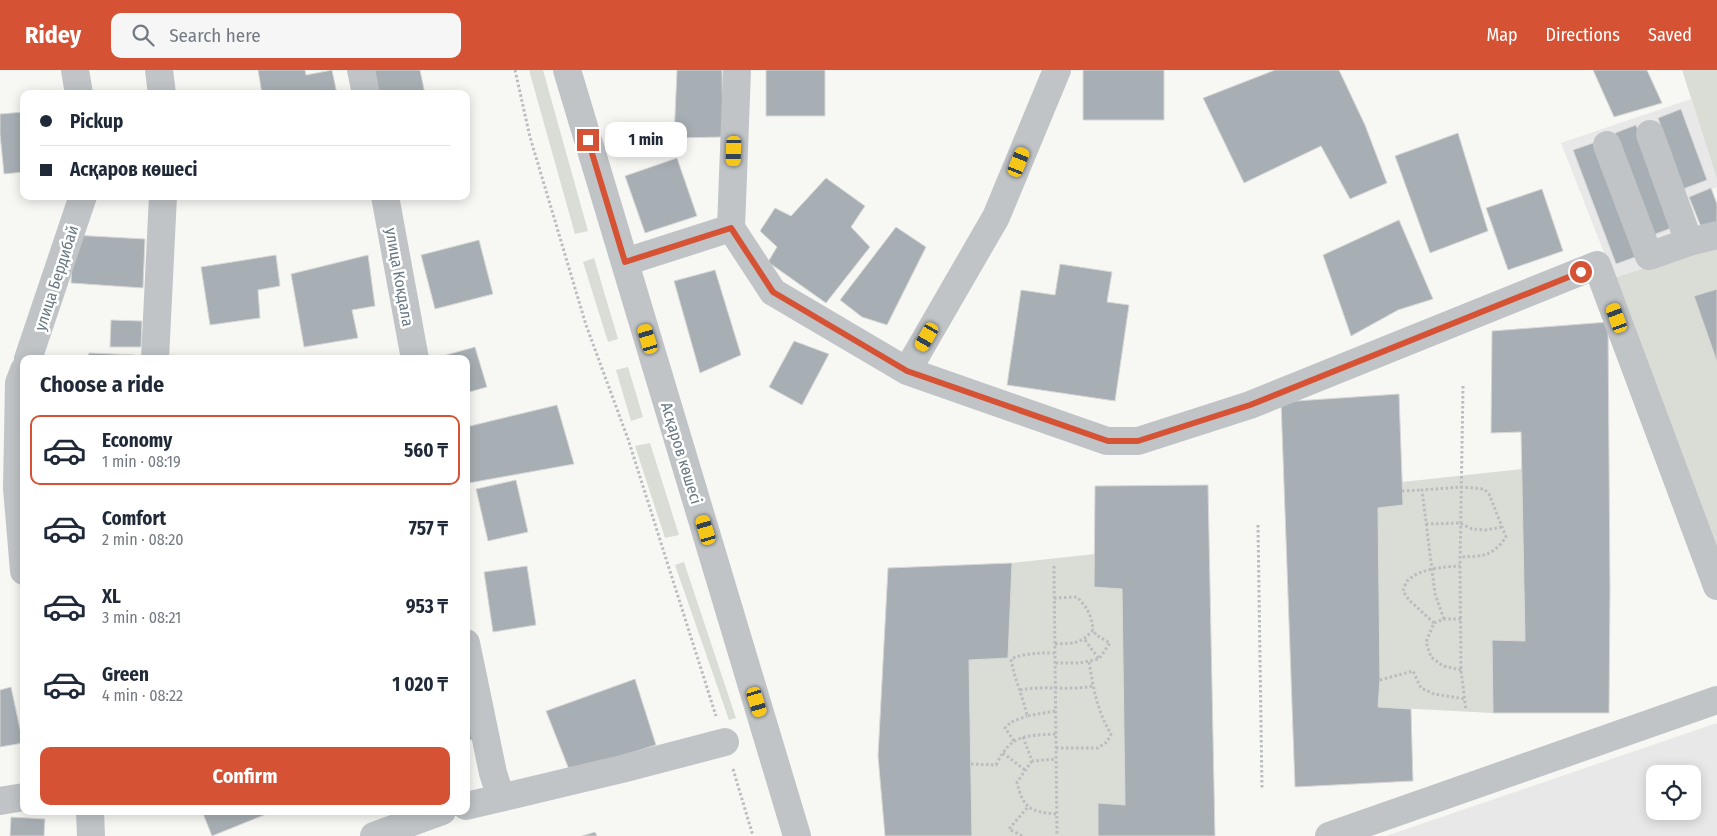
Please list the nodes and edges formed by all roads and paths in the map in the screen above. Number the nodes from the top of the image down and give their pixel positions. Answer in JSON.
{"nodes":[{"id":1,"x":75,"y":70,"type":"edge"},
{"id":2,"x":159,"y":70,"type":"edge"},
{"id":3,"x":361,"y":70,"type":"edge"},
{"id":4,"x":515,"y":70,"type":"edge"},
{"id":5,"x":567,"y":70,"type":"edge"},
{"id":6,"x":737,"y":70,"type":"edge"},
{"id":7,"x":1057,"y":70,"type":"edge"},
{"id":8,"x":78,"y":90,"type":"edge"},
{"id":9,"x":162,"y":90,"type":"edge"},
{"id":10,"x":365,"y":90,"type":"edge"},
{"id":11,"x":1650,"y":134,"type":"dead end"},
{"id":12,"x":1607,"y":145,"type":"dead end"},
{"id":13,"x":82,"y":200,"type":"edge"},
{"id":14,"x":163,"y":200,"type":"edge"},
{"id":15,"x":386,"y":200,"type":"edge"},
{"id":16,"x":731,"y":228,"type":"junction"},
{"id":17,"x":1717,"y":235,"type":"edge"},
{"id":18,"x":1689,"y":242,"type":"junction"},
{"id":19,"x":625,"y":262,"type":"junction"},
{"id":20,"x":25,"y":355,"type":"edge"},
{"id":21,"x":155,"y":355,"type":"edge"},
{"id":22,"x":414,"y":355,"type":"edge"},
{"id":23,"x":907,"y":371,"type":"junction"},
{"id":24,"x":18,"y":374,"type":"edge"},
{"id":25,"x":1462,"y":386,"type":"dead end"},
{"id":26,"x":1461,"y":488,"type":"junction"},
{"id":27,"x":1422,"y":490,"type":"junction"},
{"id":28,"x":1402,"y":491,"type":"dead end"},
{"id":29,"x":20,"y":524,"type":"edge"},
{"id":30,"x":1426,"y":524,"type":"junction"},
{"id":31,"x":1460,"y":524,"type":"junction"},
{"id":32,"x":1258,"y":525,"type":"dead end"},
{"id":33,"x":1502,"y":527,"type":"junction"},
{"id":34,"x":1460,"y":557,"type":"junction"},
{"id":35,"x":1054,"y":566,"type":"dead end"},
{"id":36,"x":1460,"y":566,"type":"junction"},
{"id":37,"x":1432,"y":569,"type":"junction"},
{"id":38,"x":1717,"y":586,"type":"edge"},
{"id":39,"x":1054,"y":598,"type":"junction"},
{"id":40,"x":1444,"y":619,"type":"junction"},
{"id":41,"x":1462,"y":619,"type":"junction"},
{"id":42,"x":1434,"y":623,"type":"junction"},
{"id":43,"x":1092,"y":630,"type":"junction"},
{"id":44,"x":1085,"y":640,"type":"junction"},
{"id":45,"x":1055,"y":644,"type":"junction"},
{"id":46,"x":1055,"y":653,"type":"junction"},
{"id":47,"x":1099,"y":659,"type":"junction"},
{"id":48,"x":1089,"y":661,"type":"junction"},
{"id":49,"x":470,"y":662,"type":"edge"},
{"id":50,"x":1055,"y":664,"type":"junction"},
{"id":51,"x":1461,"y":670,"type":"junction"},
{"id":52,"x":1380,"y":680,"type":"dead end"},
{"id":53,"x":1092,"y":686,"type":"junction"},
{"id":54,"x":1055,"y":687,"type":"junction"},
{"id":55,"x":1020,"y":690,"type":"junction"},
{"id":56,"x":1465,"y":698,"type":"junction"},
{"id":57,"x":1717,"y":700,"type":"edge"},
{"id":58,"x":1466,"y":710,"type":"dead end"},
{"id":59,"x":1055,"y":711,"type":"junction"},
{"id":60,"x":1027,"y":716,"type":"junction"},
{"id":61,"x":1056,"y":734,"type":"junction"},
{"id":62,"x":1024,"y":738,"type":"junction"},
{"id":63,"x":1014,"y":741,"type":"junction"},
{"id":64,"x":725,"y":742,"type":"junction"},
{"id":65,"x":1056,"y":748,"type":"junction"},
{"id":66,"x":1003,"y":753,"type":"junction"},
{"id":67,"x":1056,"y":759,"type":"junction"},
{"id":68,"x":1032,"y":761,"type":"junction"},
{"id":69,"x":971,"y":764,"type":"dead end"},
{"id":70,"x":1024,"y":770,"type":"junction"},
{"id":71,"x":1262,"y":789,"type":"dead end"},
{"id":72,"x":20,"y":797,"type":"edge"},
{"id":73,"x":501,"y":798,"type":"junction"},
{"id":74,"x":0,"y":801,"type":"edge"},
{"id":75,"x":470,"y":805,"type":"edge"},
{"id":76,"x":1027,"y":808,"type":"junction"},
{"id":77,"x":1056,"y":814,"type":"junction"},
{"id":78,"x":90,"y":815,"type":"edge"},
{"id":79,"x":431,"y":815,"type":"edge"},
{"id":80,"x":91,"y":836,"type":"edge"},
{"id":81,"x":374,"y":836,"type":"edge"},
{"id":82,"x":753,"y":836,"type":"edge"},
{"id":83,"x":798,"y":836,"type":"edge"},
{"id":84,"x":1022,"y":836,"type":"edge"},
{"id":85,"x":1057,"y":836,"type":"edge"},
{"id":86,"x":1329,"y":836,"type":"edge"}],
"edges":[{"from":1,"to":8,"type":"street"},
{"from":2,"to":9,"type":"street"},
{"from":3,"to":10,"type":"street"},
{"from":4,"to":64,"type":"path"},
{"from":5,"to":19,"type":"street","name":"Асқаров көшесі"},
{"from":6,"to":16,"type":"street"},
{"from":7,"to":23,"type":"street"},
{"from":11,"to":18,"type":"street"},
{"from":12,"to":18,"type":"street"},
{"from":13,"to":20,"type":"street","name":"улица Бердибай"},
{"from":14,"to":21,"type":"street"},
{"from":15,"to":22,"type":"street","name":"улица Кокдала"},
{"from":16,"to":19,"type":"street"},
{"from":16,"to":23,"type":"street"},
{"from":17,"to":18,"type":"street"},
{"from":19,"to":83,"type":"street","name":"Асқаров көшесі"},
{"from":23,"to":38,"type":"street"},
{"from":24,"to":29,"type":"street","name":"улица Бердибай"},
{"from":25,"to":26,"type":"path"},
{"from":26,"to":27,"type":"path"},
{"from":26,"to":31,"type":"path"},
{"from":26,"to":33,"type":"path"},
{"from":27,"to":28,"type":"path"},
{"from":27,"to":30,"type":"path"},
{"from":30,"to":31,"type":"path"},
{"from":30,"to":37,"type":"path"},
{"from":31,"to":33,"type":"path"},
{"from":31,"to":34,"type":"path"},
{"from":32,"to":71,"type":"path"},
{"from":33,"to":34,"type":"path"},
{"from":34,"to":36,"type":"path"},
{"from":35,"to":39,"type":"path"},
{"from":36,"to":37,"type":"path"},
{"from":36,"to":41,"type":"path"},
{"from":37,"to":40,"type":"path"},
{"from":37,"to":42,"type":"path"},
{"from":39,"to":43,"type":"path"},
{"from":39,"to":45,"type":"path"},
{"from":40,"to":41,"type":"path"},
{"from":40,"to":42,"type":"path"},
{"from":41,"to":51,"type":"path"},
{"from":42,"to":51,"type":"path"},
{"from":43,"to":44,"type":"path"},
{"from":43,"to":47,"type":"path"},
{"from":44,"to":45,"type":"path"},
{"from":44,"to":47,"type":"path"},
{"from":45,"to":46,"type":"path"},
{"from":46,"to":50,"type":"path"},
{"from":46,"to":55,"type":"path"},
{"from":47,"to":48,"type":"path"},
{"from":48,"to":50,"type":"path"},
{"from":48,"to":53,"type":"path"},
{"from":49,"to":73,"type":"street"},
{"from":50,"to":54,"type":"path"},
{"from":51,"to":56,"type":"path"},
{"from":52,"to":56,"type":"path"},
{"from":53,"to":54,"type":"path"},
{"from":53,"to":65,"type":"path"},
{"from":54,"to":55,"type":"path"},
{"from":54,"to":59,"type":"path"},
{"from":55,"to":60,"type":"path"},
{"from":56,"to":58,"type":"path"},
{"from":57,"to":86,"type":"street"},
{"from":59,"to":60,"type":"path"},
{"from":59,"to":61,"type":"path"},
{"from":60,"to":63,"type":"path"},
{"from":61,"to":62,"type":"path"},
{"from":61,"to":65,"type":"path"},
{"from":62,"to":63,"type":"path"},
{"from":62,"to":68,"type":"path"},
{"from":63,"to":66,"type":"path"},
{"from":64,"to":73,"type":"street"},
{"from":64,"to":82,"type":"path"},
{"from":65,"to":67,"type":"path"},
{"from":66,"to":69,"type":"path"},
{"from":66,"to":70,"type":"path"},
{"from":67,"to":68,"type":"path"},
{"from":67,"to":77,"type":"path"},
{"from":68,"to":70,"type":"path"},
{"from":70,"to":76,"type":"path"},
{"from":72,"to":74,"type":"street"},
{"from":73,"to":75,"type":"street"},
{"from":76,"to":77,"type":"path"},
{"from":76,"to":84,"type":"path"},
{"from":77,"to":85,"type":"path"},
{"from":78,"to":80,"type":"street"},
{"from":79,"to":81,"type":"street"}]}
